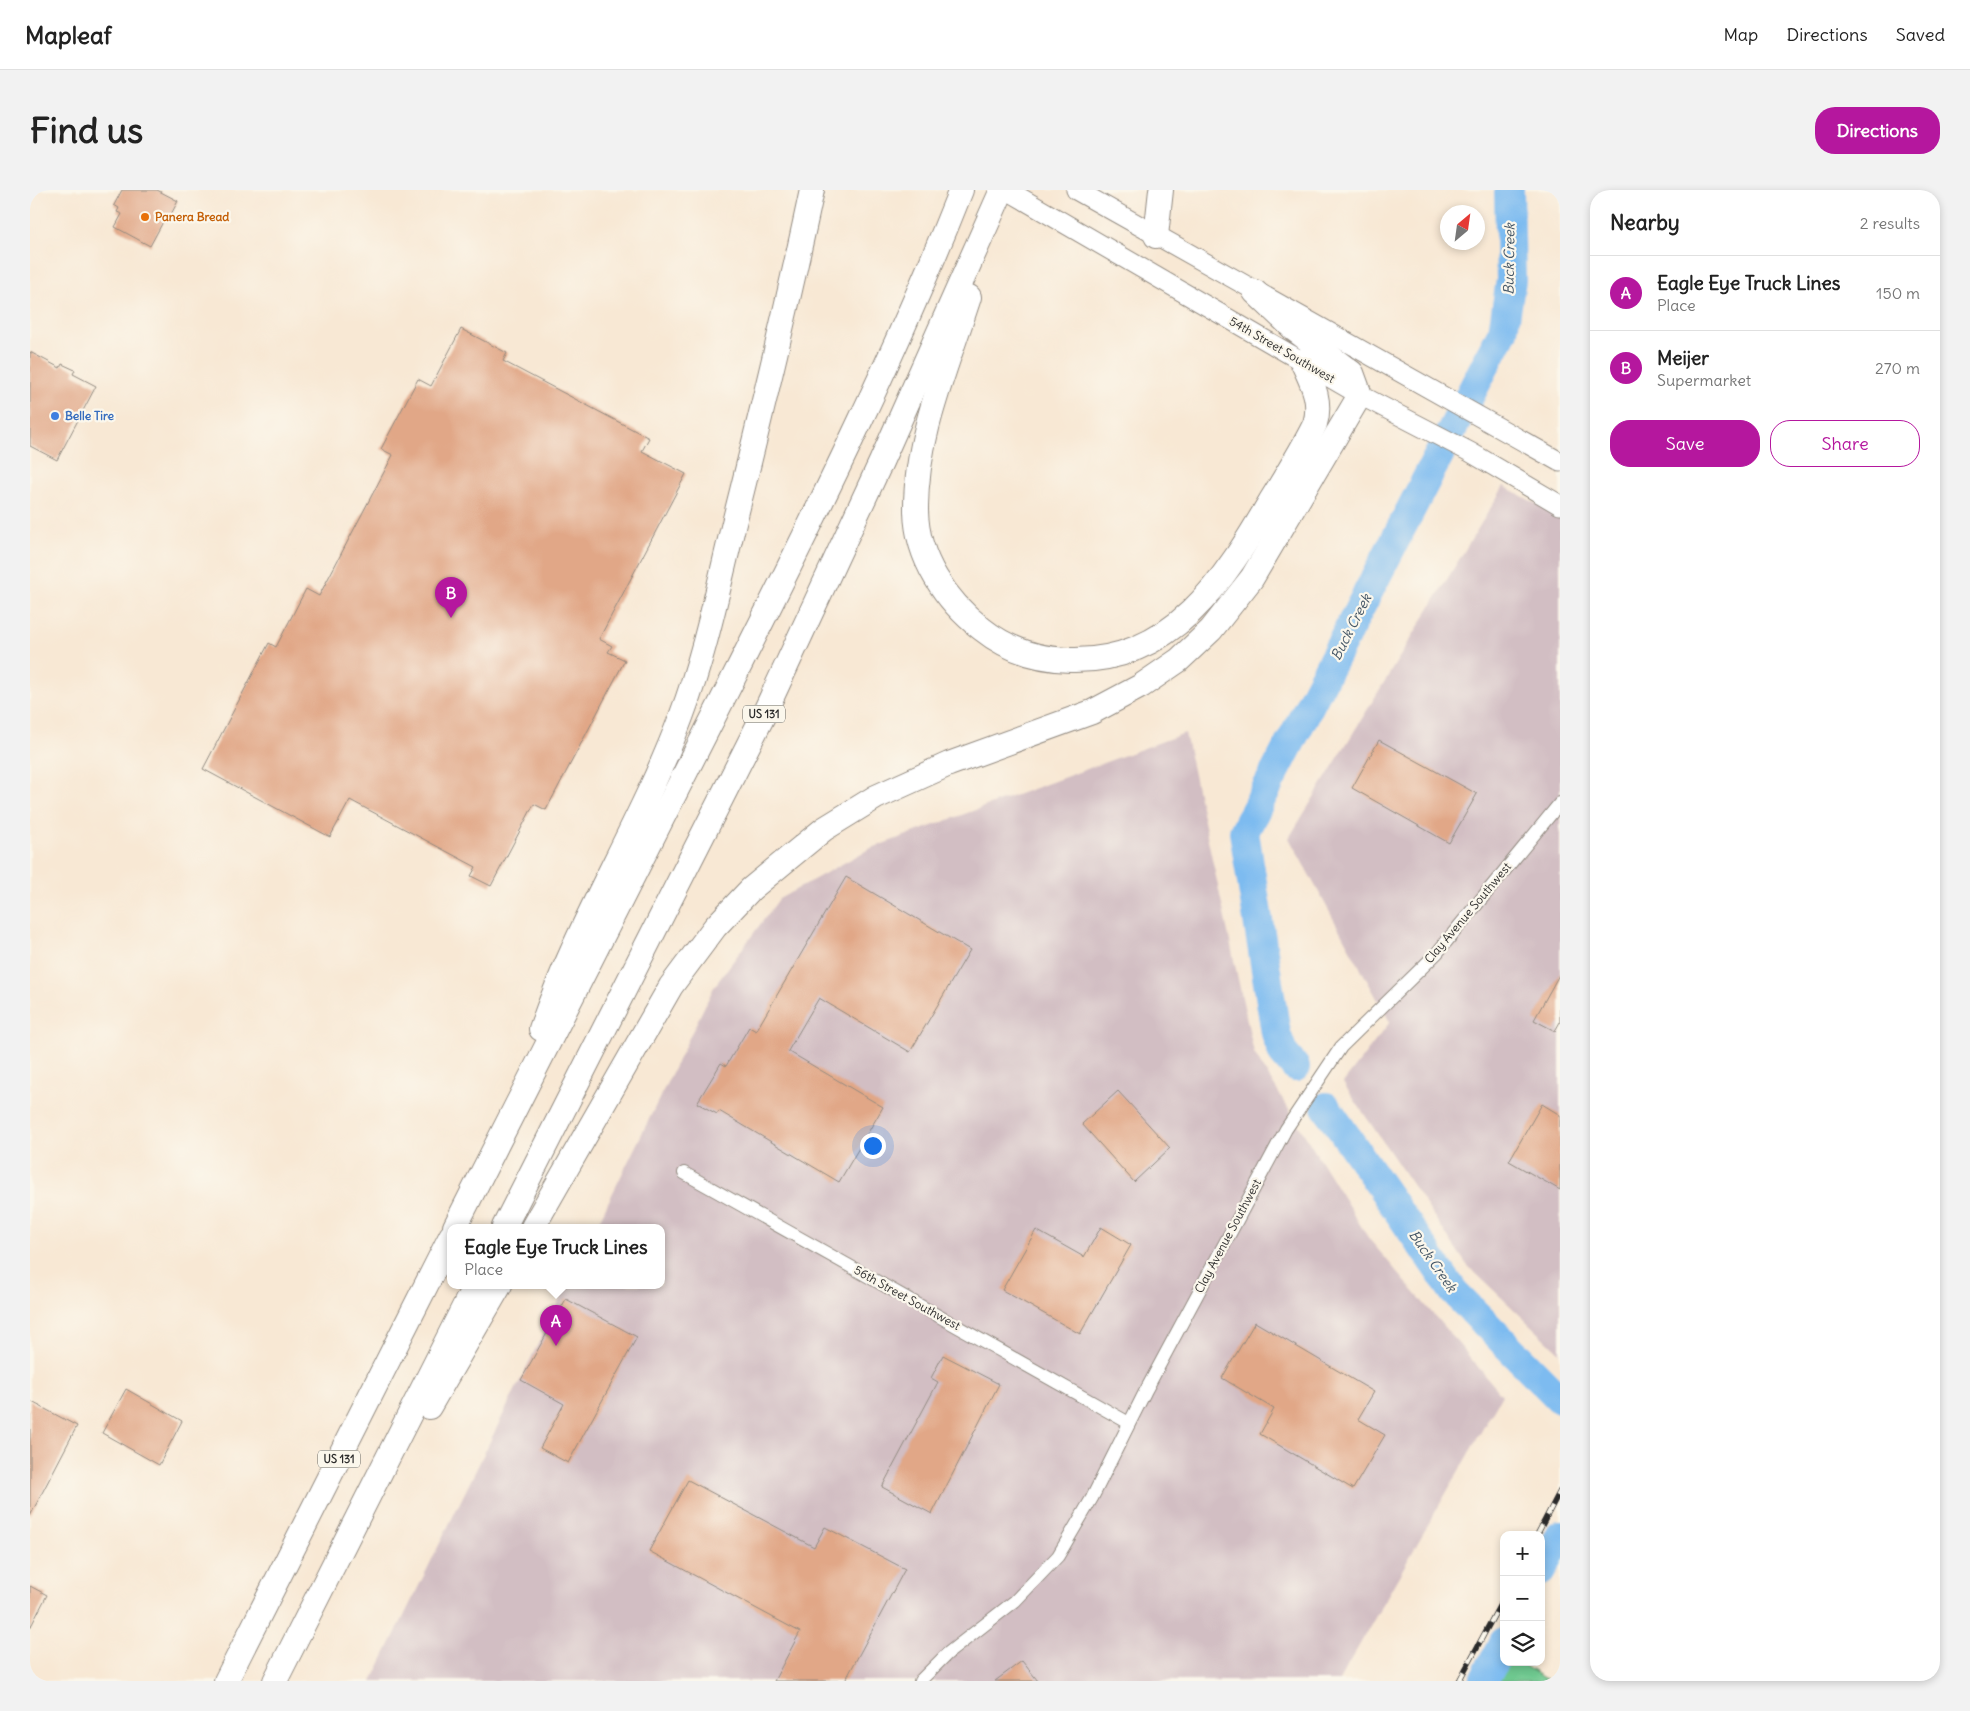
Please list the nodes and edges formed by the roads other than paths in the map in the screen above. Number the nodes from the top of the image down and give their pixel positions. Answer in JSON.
{"nodes":[{"id":1,"x":812,"y":190,"type":"edge"},
{"id":2,"x":959,"y":190,"type":"edge"},
{"id":3,"x":1004,"y":190,"type":"edge"},
{"id":4,"x":1161,"y":190,"type":"edge"},
{"id":5,"x":1077,"y":191,"type":"edge"},
{"id":6,"x":1156,"y":236,"type":"junction"},
{"id":7,"x":1255,"y":292,"type":"junction"},
{"id":8,"x":1302,"y":361,"type":"junction"},
{"id":9,"x":1360,"y":395,"type":"junction"},
{"id":10,"x":1560,"y":462,"type":"edge"},
{"id":11,"x":1560,"y":505,"type":"edge"},
{"id":12,"x":1560,"y":803,"type":"edge"},
{"id":13,"x":512,"y":1114,"type":"junction"},
{"id":14,"x":684,"y":1173,"type":"dead end"},
{"id":15,"x":457,"y":1224,"type":"edge"},
{"id":16,"x":506,"y":1224,"type":"edge"},
{"id":17,"x":535,"y":1224,"type":"edge"},
{"id":18,"x":447,"y":1244,"type":"edge"},
{"id":19,"x":473,"y":1289,"type":"edge"},
{"id":20,"x":498,"y":1289,"type":"edge"},
{"id":21,"x":1129,"y":1422,"type":"junction"},
{"id":22,"x":330,"y":1574,"type":"junction"},
{"id":23,"x":226,"y":1681,"type":"edge"},
{"id":24,"x":275,"y":1681,"type":"edge"},
{"id":25,"x":920,"y":1681,"type":"edge"}],
"edges":[{"from":1,"to":13,"type":"highway"},
{"from":2,"to":13,"type":"highway"},
{"from":3,"to":8,"type":"main road","name":"54th Street Southwest"},
{"from":3,"to":8,"type":"highway"},
{"from":3,"to":16,"type":"highway","number":"US 131"},
{"from":4,"to":6,"type":"highway"},
{"from":5,"to":6,"type":"main road"},
{"from":6,"to":7,"type":"main road"},
{"from":7,"to":9,"type":"highway"},
{"from":7,"to":10,"type":"main road"},
{"from":8,"to":9,"type":"main road","name":"54th Street Southwest"},
{"from":9,"to":11,"type":"main road","name":"54th Street Southwest"},
{"from":9,"to":17,"type":"highway"},
{"from":12,"to":21,"type":"street","name":"Clay Avenue Southwest"},
{"from":13,"to":15,"type":"highway"},
{"from":14,"to":21,"type":"street","name":"56th Street Southwest"},
{"from":18,"to":23,"type":"highway","number":"US 131"},
{"from":19,"to":22,"type":"highway"},
{"from":20,"to":22,"type":"highway"},
{"from":21,"to":25,"type":"street","name":"Clay Avenue Southwest"},
{"from":22,"to":24,"type":"highway"}]}
